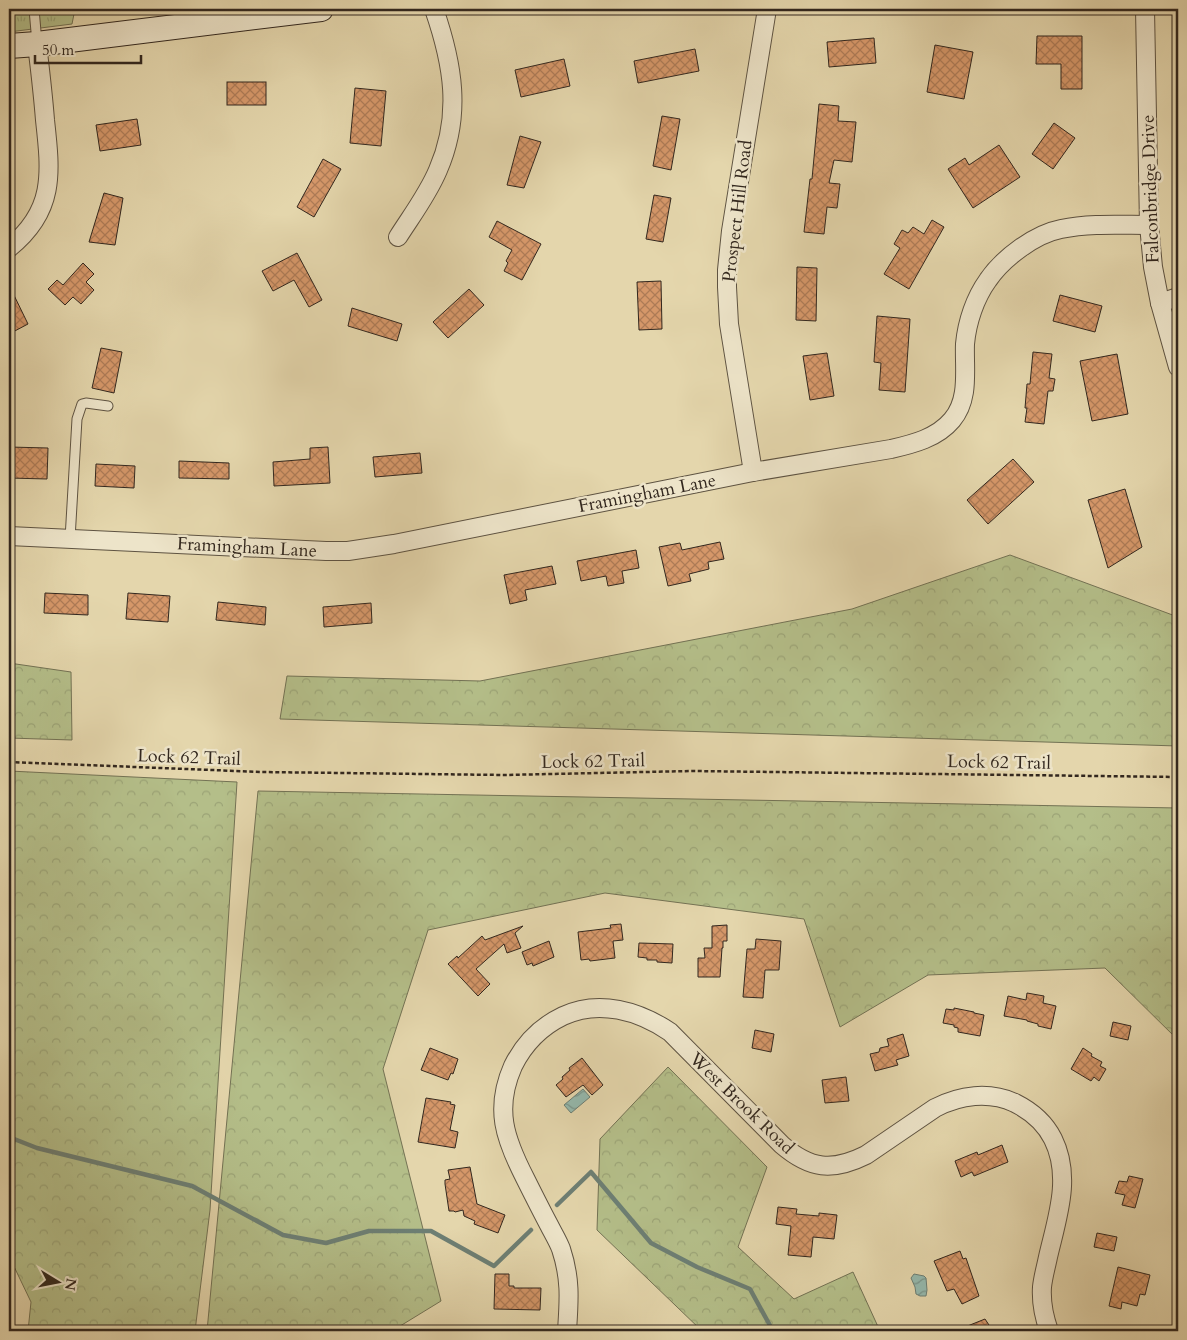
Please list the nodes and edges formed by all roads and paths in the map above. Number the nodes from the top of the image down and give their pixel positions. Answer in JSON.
{"nodes":[{"id":1,"x":34,"y":9,"type":"edge"},
{"id":2,"x":321,"y":9,"type":"edge"},
{"id":3,"x":434,"y":9,"type":"edge"},
{"id":4,"x":767,"y":9,"type":"edge"},
{"id":5,"x":1145,"y":9,"type":"edge"},
{"id":6,"x":37,"y":44,"type":"junction"},
{"id":7,"x":9,"y":46,"type":"edge"},
{"id":8,"x":1148,"y":225,"type":"junction"},
{"id":9,"x":398,"y":237,"type":"dead end"},
{"id":10,"x":9,"y":248,"type":"edge"},
{"id":11,"x":1178,"y":297,"type":"edge"},
{"id":12,"x":1160,"y":303,"type":"junction"},
{"id":13,"x":1178,"y":367,"type":"edge"},
{"id":14,"x":108,"y":406,"type":"dead end"},
{"id":15,"x":753,"y":472,"type":"junction"},
{"id":16,"x":9,"y":536,"type":"edge"},
{"id":17,"x":70,"y":539,"type":"junction"},
{"id":18,"x":9,"y":762,"type":"edge"},
{"id":19,"x":1178,"y":777,"type":"edge"},
{"id":20,"x":567,"y":1331,"type":"edge"},
{"id":21,"x":1049,"y":1331,"type":"edge"}],
"edges":[{"from":1,"to":6,"type":"lane"},
{"from":2,"to":6,"type":"main road"},
{"from":3,"to":9,"type":"street"},
{"from":4,"to":15,"type":"street","name":"Prospect Hill Road"},
{"from":5,"to":8,"type":"street","name":"Falconbridge Drive"},
{"from":6,"to":7,"type":"main road"},
{"from":6,"to":10,"type":"street"},
{"from":8,"to":12,"type":"street","name":"Falconbridge Drive"},
{"from":8,"to":15,"type":"street","name":"Framingham Lane"},
{"from":11,"to":12,"type":"street"},
{"from":12,"to":13,"type":"street","name":"Falconbridge Drive"},
{"from":14,"to":17,"type":"lane"},
{"from":15,"to":17,"type":"street","name":"Framingham Lane"},
{"from":16,"to":17,"type":"street","name":"Framingham Lane"},
{"from":18,"to":19,"type":"path","name":"Lock 62 Trail"},
{"from":20,"to":21,"type":"street","name":"West Brook Road"}]}
